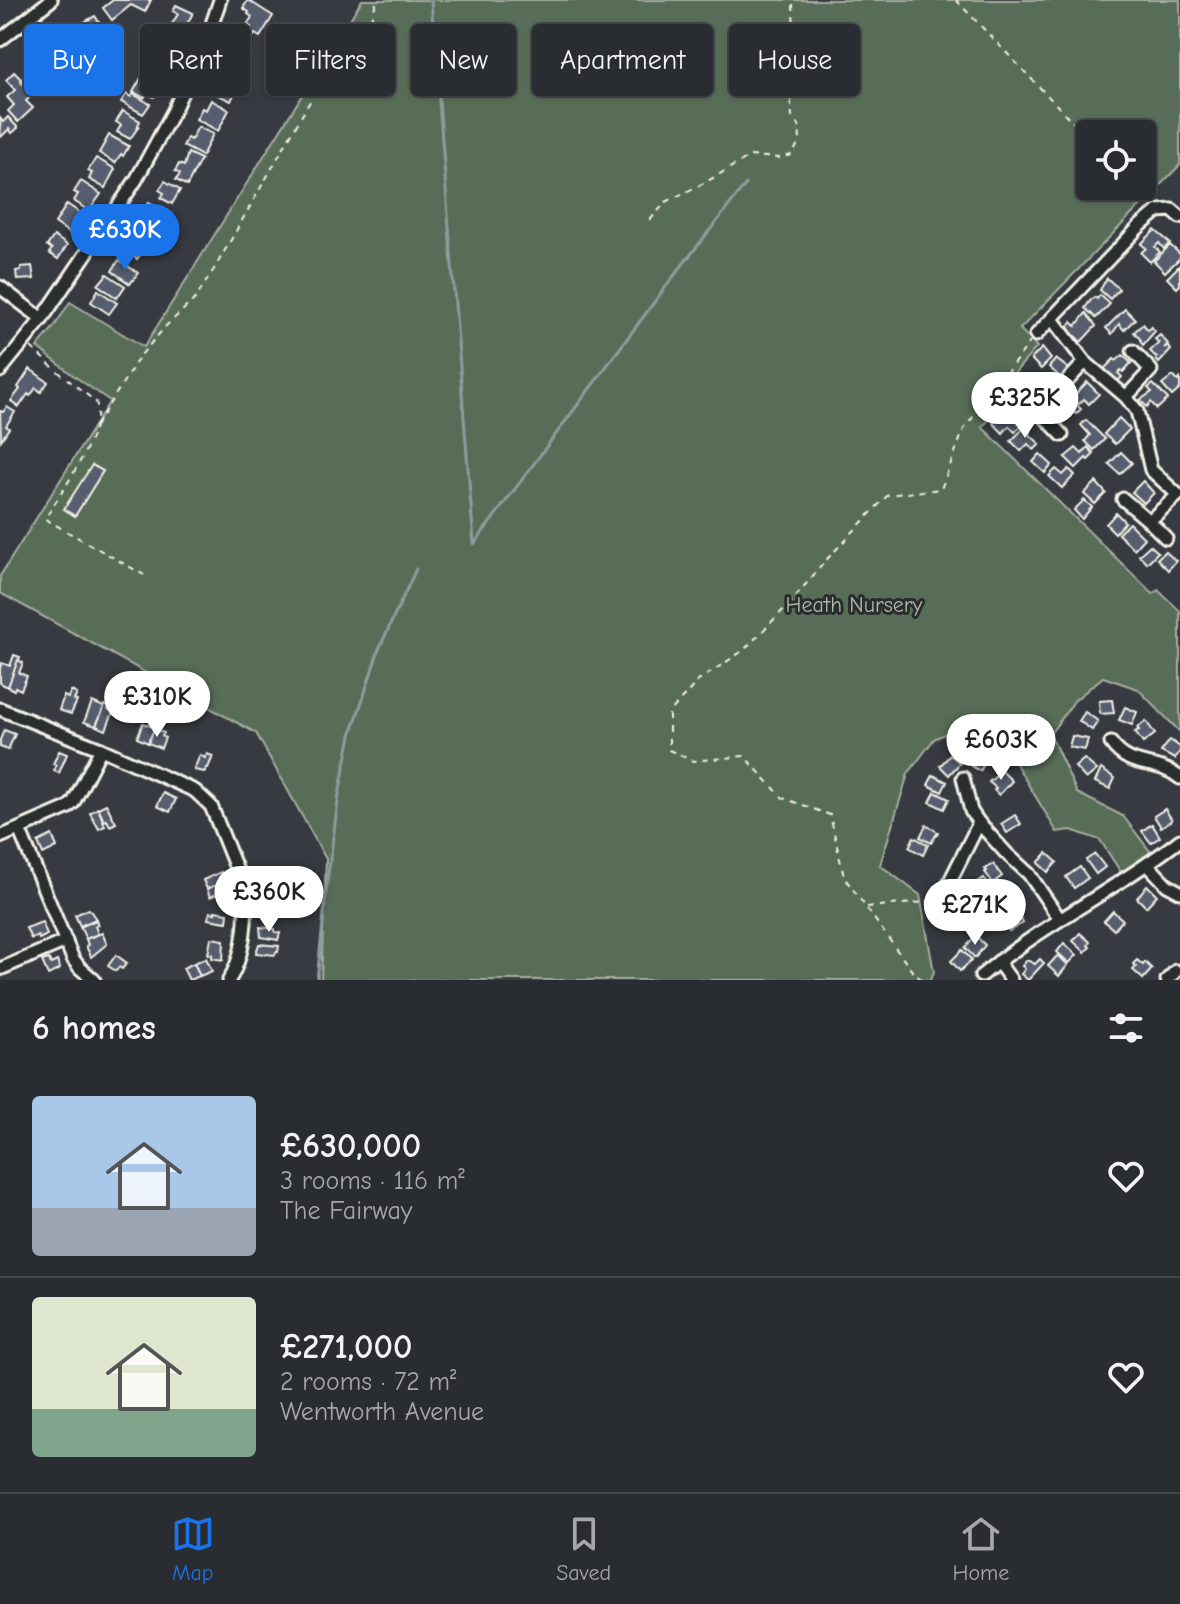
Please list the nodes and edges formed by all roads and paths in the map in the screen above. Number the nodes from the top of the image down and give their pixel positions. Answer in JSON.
{"nodes":[{"id":1,"x":51,"y":0,"type":"edge"},
{"id":2,"x":220,"y":0,"type":"edge"},
{"id":3,"x":377,"y":0,"type":"edge"},
{"id":4,"x":793,"y":0,"type":"edge"},
{"id":5,"x":956,"y":0,"type":"edge"},
{"id":6,"x":0,"y":40,"type":"edge"},
{"id":7,"x":1076,"y":125,"type":"edge"},
{"id":8,"x":1147,"y":200,"type":"edge"},
{"id":9,"x":1158,"y":211,"type":"junction"},
{"id":10,"x":1180,"y":217,"type":"edge"},
{"id":11,"x":650,"y":220,"type":"dead end"},
{"id":12,"x":0,"y":287,"type":"edge"},
{"id":13,"x":42,"y":319,"type":"junction"},
{"id":14,"x":1052,"y":319,"type":"junction"},
{"id":15,"x":1036,"y":335,"type":"joint"},
{"id":16,"x":24,"y":341,"type":"junction"},
{"id":17,"x":1133,"y":351,"type":"dead end"},
{"id":18,"x":1085,"y":362,"type":"junction"},
{"id":19,"x":0,"y":371,"type":"edge"},
{"id":20,"x":1126,"y":397,"type":"junction"},
{"id":21,"x":96,"y":425,"type":"junction"},
{"id":22,"x":1062,"y":435,"type":"dead end"},
{"id":23,"x":1179,"y":494,"type":"edge"},
{"id":24,"x":1123,"y":499,"type":"dead end"},
{"id":25,"x":1149,"y":521,"type":"junction"},
{"id":26,"x":1166,"y":538,"type":"dead end"},
{"id":27,"x":144,"y":575,"type":"dead end"},
{"id":28,"x":0,"y":709,"type":"edge"},
{"id":29,"x":1111,"y":743,"type":"dead end"},
{"id":30,"x":101,"y":749,"type":"junction"},
{"id":31,"x":963,"y":778,"type":"dead end"},
{"id":32,"x":1180,"y":778,"type":"edge"},
{"id":33,"x":979,"y":823,"type":"junction"},
{"id":34,"x":19,"y":829,"type":"junction"},
{"id":35,"x":0,"y":837,"type":"edge"},
{"id":36,"x":1180,"y":840,"type":"edge"},
{"id":37,"x":1148,"y":865,"type":"junction"},
{"id":38,"x":949,"y":883,"type":"joint"},
{"id":39,"x":1180,"y":892,"type":"edge"},
{"id":40,"x":866,"y":907,"type":"junction"},
{"id":41,"x":1059,"y":918,"type":"junction"},
{"id":42,"x":66,"y":941,"type":"junction"},
{"id":43,"x":998,"y":962,"type":"junction"},
{"id":44,"x":0,"y":969,"type":"edge"},
{"id":45,"x":981,"y":976,"type":"dead end"},
{"id":46,"x":94,"y":980,"type":"edge"},
{"id":47,"x":229,"y":980,"type":"edge"},
{"id":48,"x":922,"y":980,"type":"edge"},
{"id":49,"x":1011,"y":980,"type":"edge"}],
"edges":[{"from":1,"to":6,"type":"street"},
{"from":2,"to":13,"type":"street"},
{"from":3,"to":21,"type":"path"},
{"from":4,"to":11,"type":"path"},
{"from":5,"to":7,"type":"path"},
{"from":8,"to":9,"type":"path"},
{"from":9,"to":10,"type":"street"},
{"from":9,"to":14,"type":"street"},
{"from":12,"to":13,"type":"street"},
{"from":13,"to":16,"type":"street"},
{"from":14,"to":15,"type":"street"},
{"from":14,"to":18,"type":"street"},
{"from":15,"to":40,"type":"path"},
{"from":16,"to":19,"type":"street"},
{"from":16,"to":21,"type":"path"},
{"from":17,"to":20,"type":"street"},
{"from":18,"to":20,"type":"street"},
{"from":18,"to":22,"type":"street"},
{"from":20,"to":23,"type":"street"},
{"from":21,"to":27,"type":"path"},
{"from":23,"to":25,"type":"street"},
{"from":24,"to":25,"type":"street"},
{"from":25,"to":26,"type":"street"},
{"from":28,"to":30,"type":"street"},
{"from":29,"to":32,"type":"street"},
{"from":30,"to":34,"type":"street"},
{"from":30,"to":47,"type":"street"},
{"from":31,"to":33,"type":"street"},
{"from":33,"to":38,"type":"street"},
{"from":33,"to":41,"type":"street"},
{"from":34,"to":35,"type":"street"},
{"from":34,"to":42,"type":"street"},
{"from":36,"to":37,"type":"street"},
{"from":37,"to":39,"type":"street"},
{"from":37,"to":41,"type":"street"},
{"from":38,"to":40,"type":"path"},
{"from":40,"to":48,"type":"path"},
{"from":41,"to":43,"type":"street"},
{"from":42,"to":44,"type":"street"},
{"from":42,"to":46,"type":"street"},
{"from":43,"to":45,"type":"street"},
{"from":43,"to":49,"type":"street"}]}
